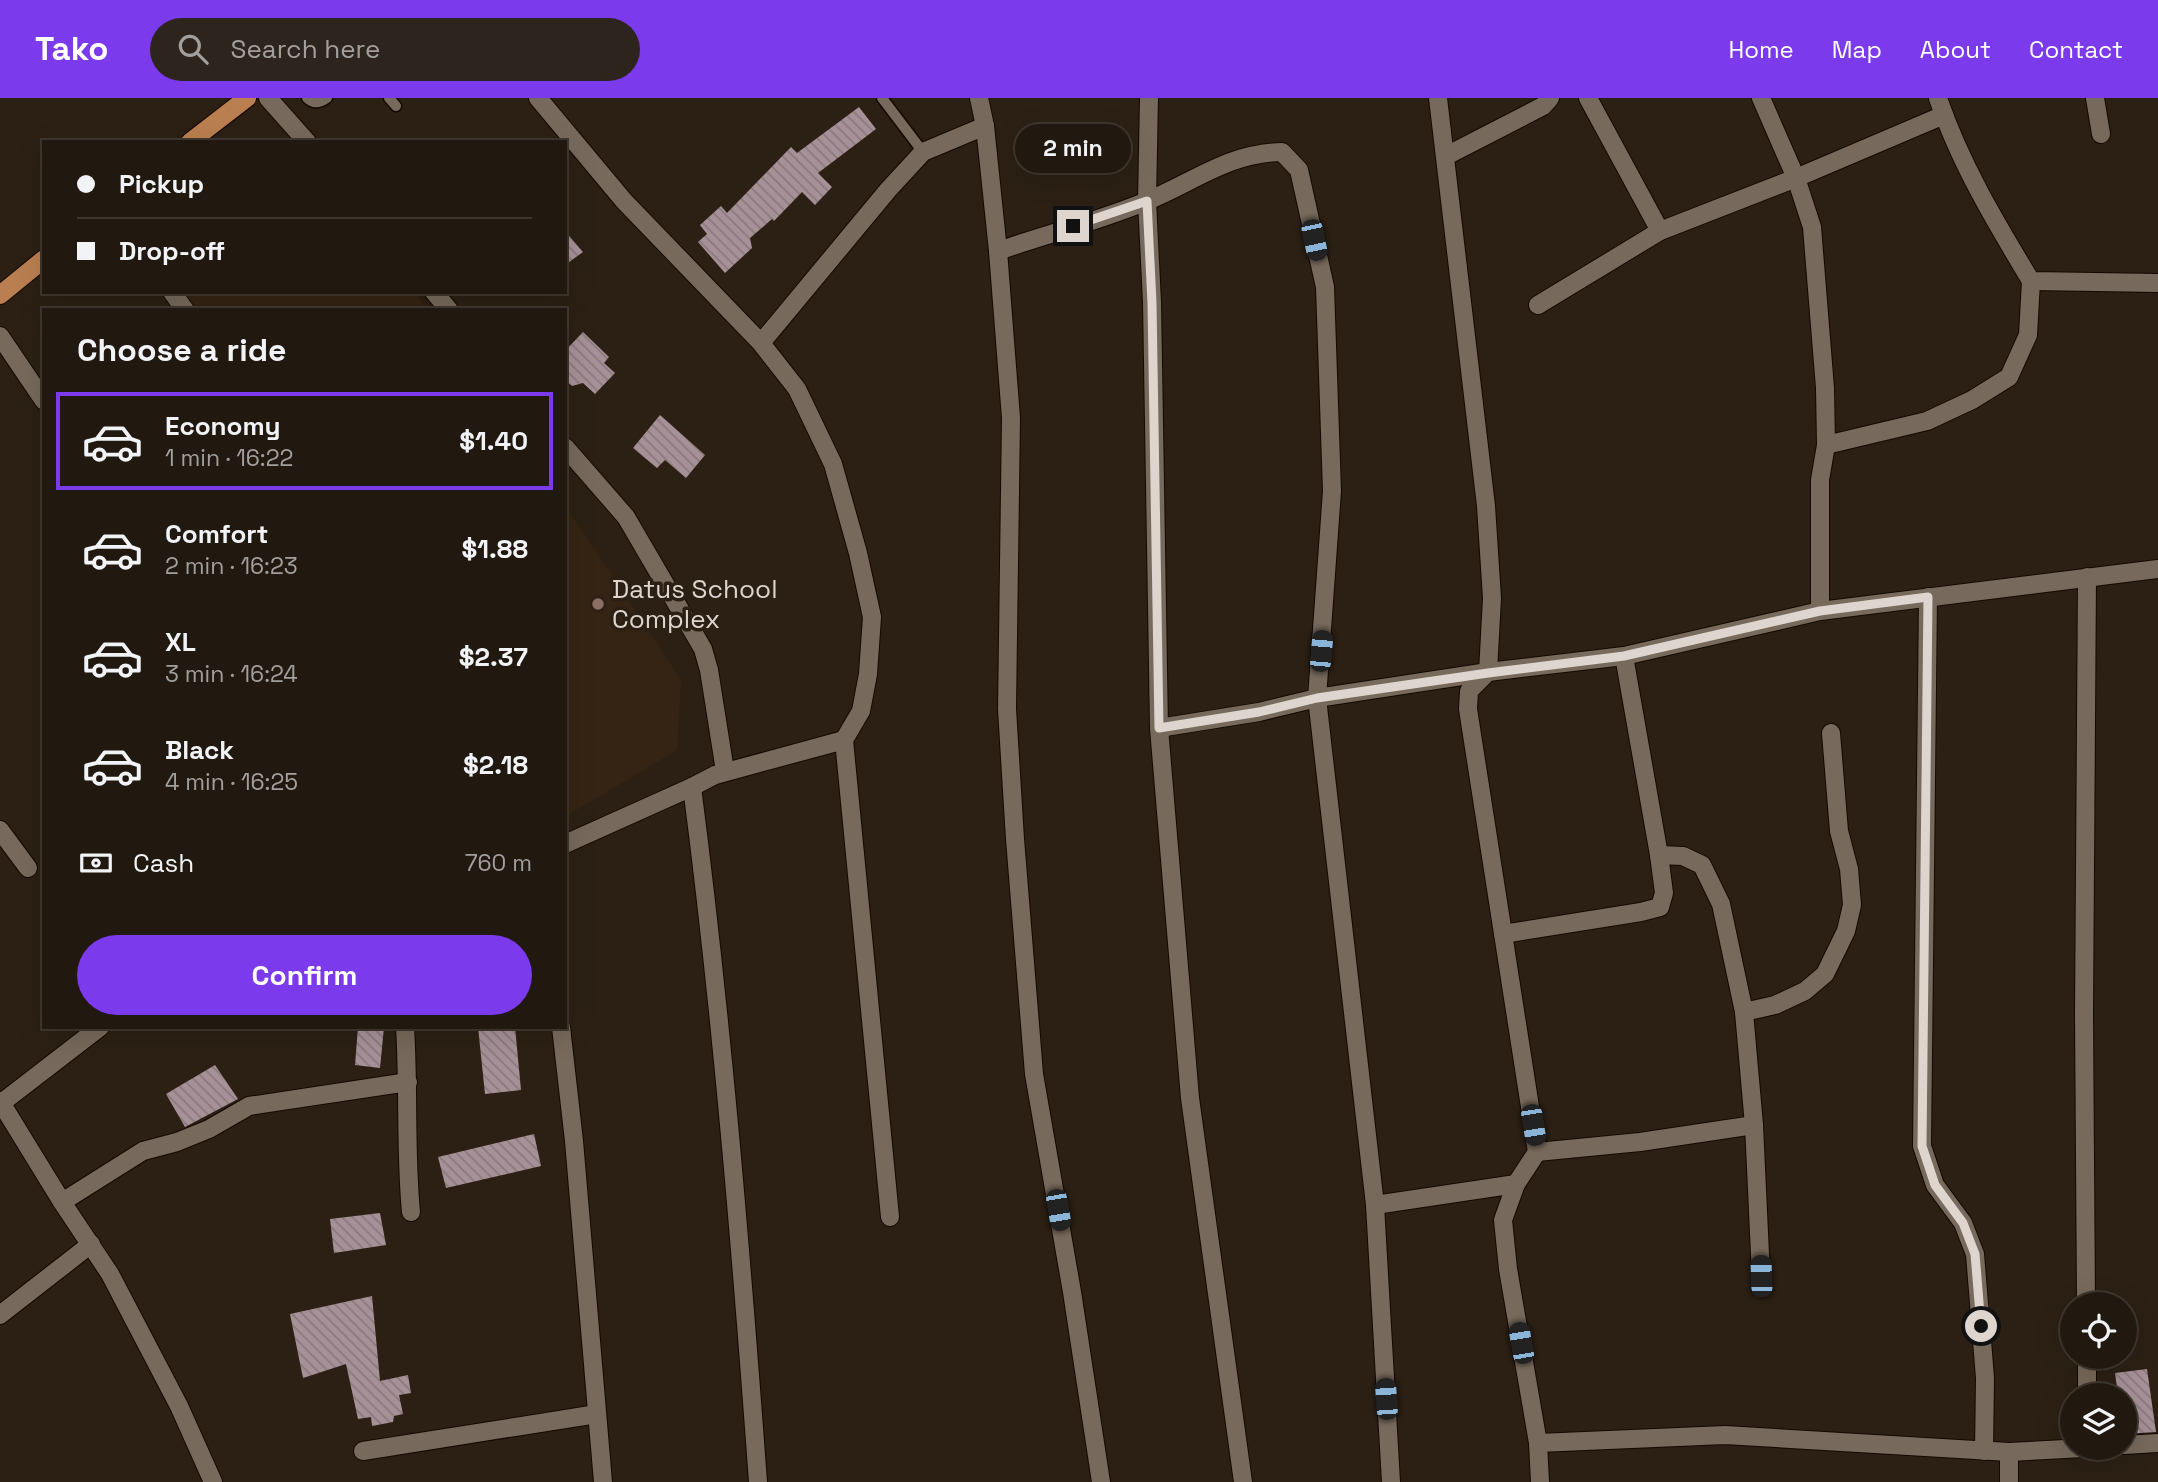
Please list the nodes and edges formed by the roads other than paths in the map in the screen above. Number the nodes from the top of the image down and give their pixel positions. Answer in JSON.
{"nodes":[{"id":1,"x":247,"y":98,"type":"edge"},
{"id":2,"x":268,"y":98,"type":"edge"},
{"id":3,"x":307,"y":98,"type":"edge"},
{"id":4,"x":327,"y":98,"type":"edge"},
{"id":5,"x":538,"y":98,"type":"edge"},
{"id":6,"x":882,"y":98,"type":"edge"},
{"id":7,"x":979,"y":98,"type":"edge"},
{"id":8,"x":1149,"y":98,"type":"edge"},
{"id":9,"x":1438,"y":98,"type":"edge"},
{"id":10,"x":1550,"y":98,"type":"edge"},
{"id":11,"x":1588,"y":98,"type":"edge"},
{"id":12,"x":1761,"y":98,"type":"edge"},
{"id":13,"x":2095,"y":98,"type":"edge"},
{"id":14,"x":1941,"y":107,"type":"edge"},
{"id":15,"x":985,"y":126,"type":"junction"},
{"id":16,"x":2101,"y":134,"type":"dead end"},
{"id":17,"x":193,"y":140,"type":"edge"},
{"id":18,"x":305,"y":140,"type":"edge"},
{"id":19,"x":923,"y":152,"type":"junction"},
{"id":20,"x":1446,"y":156,"type":"junction"},
{"id":21,"x":1796,"y":178,"type":"junction"},
{"id":22,"x":1147,"y":201,"type":"junction"},
{"id":23,"x":1660,"y":231,"type":"junction"},
{"id":24,"x":998,"y":251,"type":"junction"},
{"id":25,"x":42,"y":261,"type":"edge"},
{"id":26,"x":2031,"y":281,"type":"junction"},
{"id":27,"x":2158,"y":283,"type":"edge"},
{"id":28,"x":436,"y":294,"type":"edge"},
{"id":29,"x":0,"y":295,"type":"edge"},
{"id":30,"x":1538,"y":305,"type":"dead end"},
{"id":31,"x":447,"y":308,"type":"edge"},
{"id":32,"x":0,"y":336,"type":"edge"},
{"id":33,"x":761,"y":343,"type":"junction"},
{"id":34,"x":42,"y":398,"type":"edge"},
{"id":35,"x":1826,"y":445,"type":"junction"},
{"id":36,"x":567,"y":449,"type":"edge"},
{"id":37,"x":2158,"y":569,"type":"edge"},
{"id":38,"x":2087,"y":577,"type":"junction"},
{"id":39,"x":1928,"y":597,"type":"junction"},
{"id":40,"x":1820,"y":611,"type":"junction"},
{"id":41,"x":1624,"y":656,"type":"junction"},
{"id":42,"x":1488,"y":673,"type":"junction"},
{"id":43,"x":1317,"y":698,"type":"junction"},
{"id":44,"x":1159,"y":728,"type":"junction"},
{"id":45,"x":1831,"y":733,"type":"dead end"},
{"id":46,"x":844,"y":740,"type":"junction"},
{"id":47,"x":725,"y":771,"type":"junction"},
{"id":48,"x":692,"y":787,"type":"junction"},
{"id":49,"x":0,"y":830,"type":"edge"},
{"id":50,"x":567,"y":844,"type":"edge"},
{"id":51,"x":1659,"y":855,"type":"junction"},
{"id":52,"x":28,"y":868,"type":"dead end"},
{"id":53,"x":1503,"y":934,"type":"junction"},
{"id":54,"x":1744,"y":1012,"type":"junction"},
{"id":55,"x":97,"y":1029,"type":"edge"},
{"id":56,"x":405,"y":1029,"type":"edge"},
{"id":57,"x":561,"y":1029,"type":"edge"},
{"id":58,"x":408,"y":1082,"type":"junction"},
{"id":59,"x":0,"y":1103,"type":"edge"},
{"id":60,"x":1754,"y":1125,"type":"junction"},
{"id":61,"x":1538,"y":1152,"type":"junction"},
{"id":62,"x":1516,"y":1184,"type":"junction"},
{"id":63,"x":62,"y":1202,"type":"junction"},
{"id":64,"x":1375,"y":1205,"type":"junction"},
{"id":65,"x":411,"y":1212,"type":"dead end"},
{"id":66,"x":890,"y":1216,"type":"dead end"},
{"id":67,"x":91,"y":1244,"type":"junction"},
{"id":68,"x":1761,"y":1276,"type":"dead end"},
{"id":69,"x":2086,"y":1292,"type":"edge"},
{"id":70,"x":0,"y":1315,"type":"edge"},
{"id":71,"x":597,"y":1413,"type":"junction"},
{"id":72,"x":1538,"y":1443,"type":"junction"},
{"id":73,"x":2158,"y":1443,"type":"edge"},
{"id":74,"x":2137,"y":1444,"type":"edge"},
{"id":75,"x":2060,"y":1450,"type":"edge"},
{"id":76,"x":363,"y":1451,"type":"dead end"},
{"id":77,"x":1984,"y":1451,"type":"junction"},
{"id":78,"x":2009,"y":1452,"type":"junction"},
{"id":79,"x":213,"y":1482,"type":"edge"},
{"id":80,"x":603,"y":1482,"type":"edge"},
{"id":81,"x":758,"y":1482,"type":"edge"},
{"id":82,"x":1101,"y":1482,"type":"edge"},
{"id":83,"x":1243,"y":1482,"type":"edge"},
{"id":84,"x":1391,"y":1482,"type":"edge"},
{"id":85,"x":1540,"y":1482,"type":"edge"},
{"id":86,"x":2009,"y":1482,"type":"edge"}],
"edges":[{"from":1,"to":17,"type":"main road"},
{"from":2,"to":18,"type":"street"},
{"from":3,"to":4,"type":"lane"},
{"from":5,"to":33,"type":"street"},
{"from":6,"to":19,"type":"lane"},
{"from":7,"to":15,"type":"street"},
{"from":8,"to":22,"type":"street"},
{"from":9,"to":20,"type":"street"},
{"from":10,"to":20,"type":"street"},
{"from":11,"to":23,"type":"street"},
{"from":12,"to":21,"type":"street"},
{"from":13,"to":16,"type":"street"},
{"from":14,"to":21,"type":"street"},
{"from":14,"to":26,"type":"street"},
{"from":15,"to":19,"type":"street"},
{"from":15,"to":24,"type":"street"},
{"from":19,"to":33,"type":"street"},
{"from":20,"to":42,"type":"street"},
{"from":21,"to":23,"type":"street"},
{"from":21,"to":35,"type":"street"},
{"from":22,"to":24,"type":"street"},
{"from":22,"to":43,"type":"street"},
{"from":22,"to":44,"type":"street"},
{"from":23,"to":30,"type":"street"},
{"from":24,"to":82,"type":"street"},
{"from":25,"to":29,"type":"main road"},
{"from":26,"to":27,"type":"street"},
{"from":26,"to":35,"type":"street"},
{"from":28,"to":31,"type":"street"},
{"from":32,"to":34,"type":"street"},
{"from":33,"to":46,"type":"street"},
{"from":35,"to":40,"type":"street"},
{"from":36,"to":47,"type":"street"},
{"from":37,"to":38,"type":"street"},
{"from":38,"to":39,"type":"street"},
{"from":38,"to":69,"type":"street"},
{"from":39,"to":40,"type":"street"},
{"from":39,"to":77,"type":"street"},
{"from":40,"to":41,"type":"street"},
{"from":41,"to":42,"type":"street"},
{"from":41,"to":51,"type":"street"},
{"from":42,"to":43,"type":"street"},
{"from":42,"to":53,"type":"street"},
{"from":43,"to":44,"type":"street"},
{"from":43,"to":64,"type":"street"},
{"from":44,"to":83,"type":"street"},
{"from":45,"to":54,"type":"street"},
{"from":46,"to":47,"type":"street"},
{"from":46,"to":66,"type":"street"},
{"from":47,"to":48,"type":"street"},
{"from":48,"to":50,"type":"street"},
{"from":48,"to":81,"type":"street"},
{"from":49,"to":52,"type":"street"},
{"from":51,"to":53,"type":"street"},
{"from":51,"to":54,"type":"street"},
{"from":53,"to":61,"type":"street"},
{"from":54,"to":60,"type":"street"},
{"from":55,"to":59,"type":"street"},
{"from":56,"to":58,"type":"street"},
{"from":57,"to":71,"type":"street"},
{"from":58,"to":63,"type":"street"},
{"from":58,"to":65,"type":"street"},
{"from":59,"to":63,"type":"street"},
{"from":60,"to":61,"type":"street"},
{"from":60,"to":68,"type":"street"},
{"from":61,"to":62,"type":"street"},
{"from":62,"to":64,"type":"street"},
{"from":62,"to":72,"type":"street"},
{"from":63,"to":67,"type":"street"},
{"from":64,"to":84,"type":"street"},
{"from":67,"to":70,"type":"street"},
{"from":67,"to":79,"type":"street"},
{"from":71,"to":76,"type":"street"},
{"from":71,"to":80,"type":"street"},
{"from":72,"to":77,"type":"street"},
{"from":72,"to":85,"type":"street"},
{"from":73,"to":74,"type":"street"},
{"from":75,"to":78,"type":"street"},
{"from":77,"to":78,"type":"street"},
{"from":78,"to":86,"type":"street"}]}
